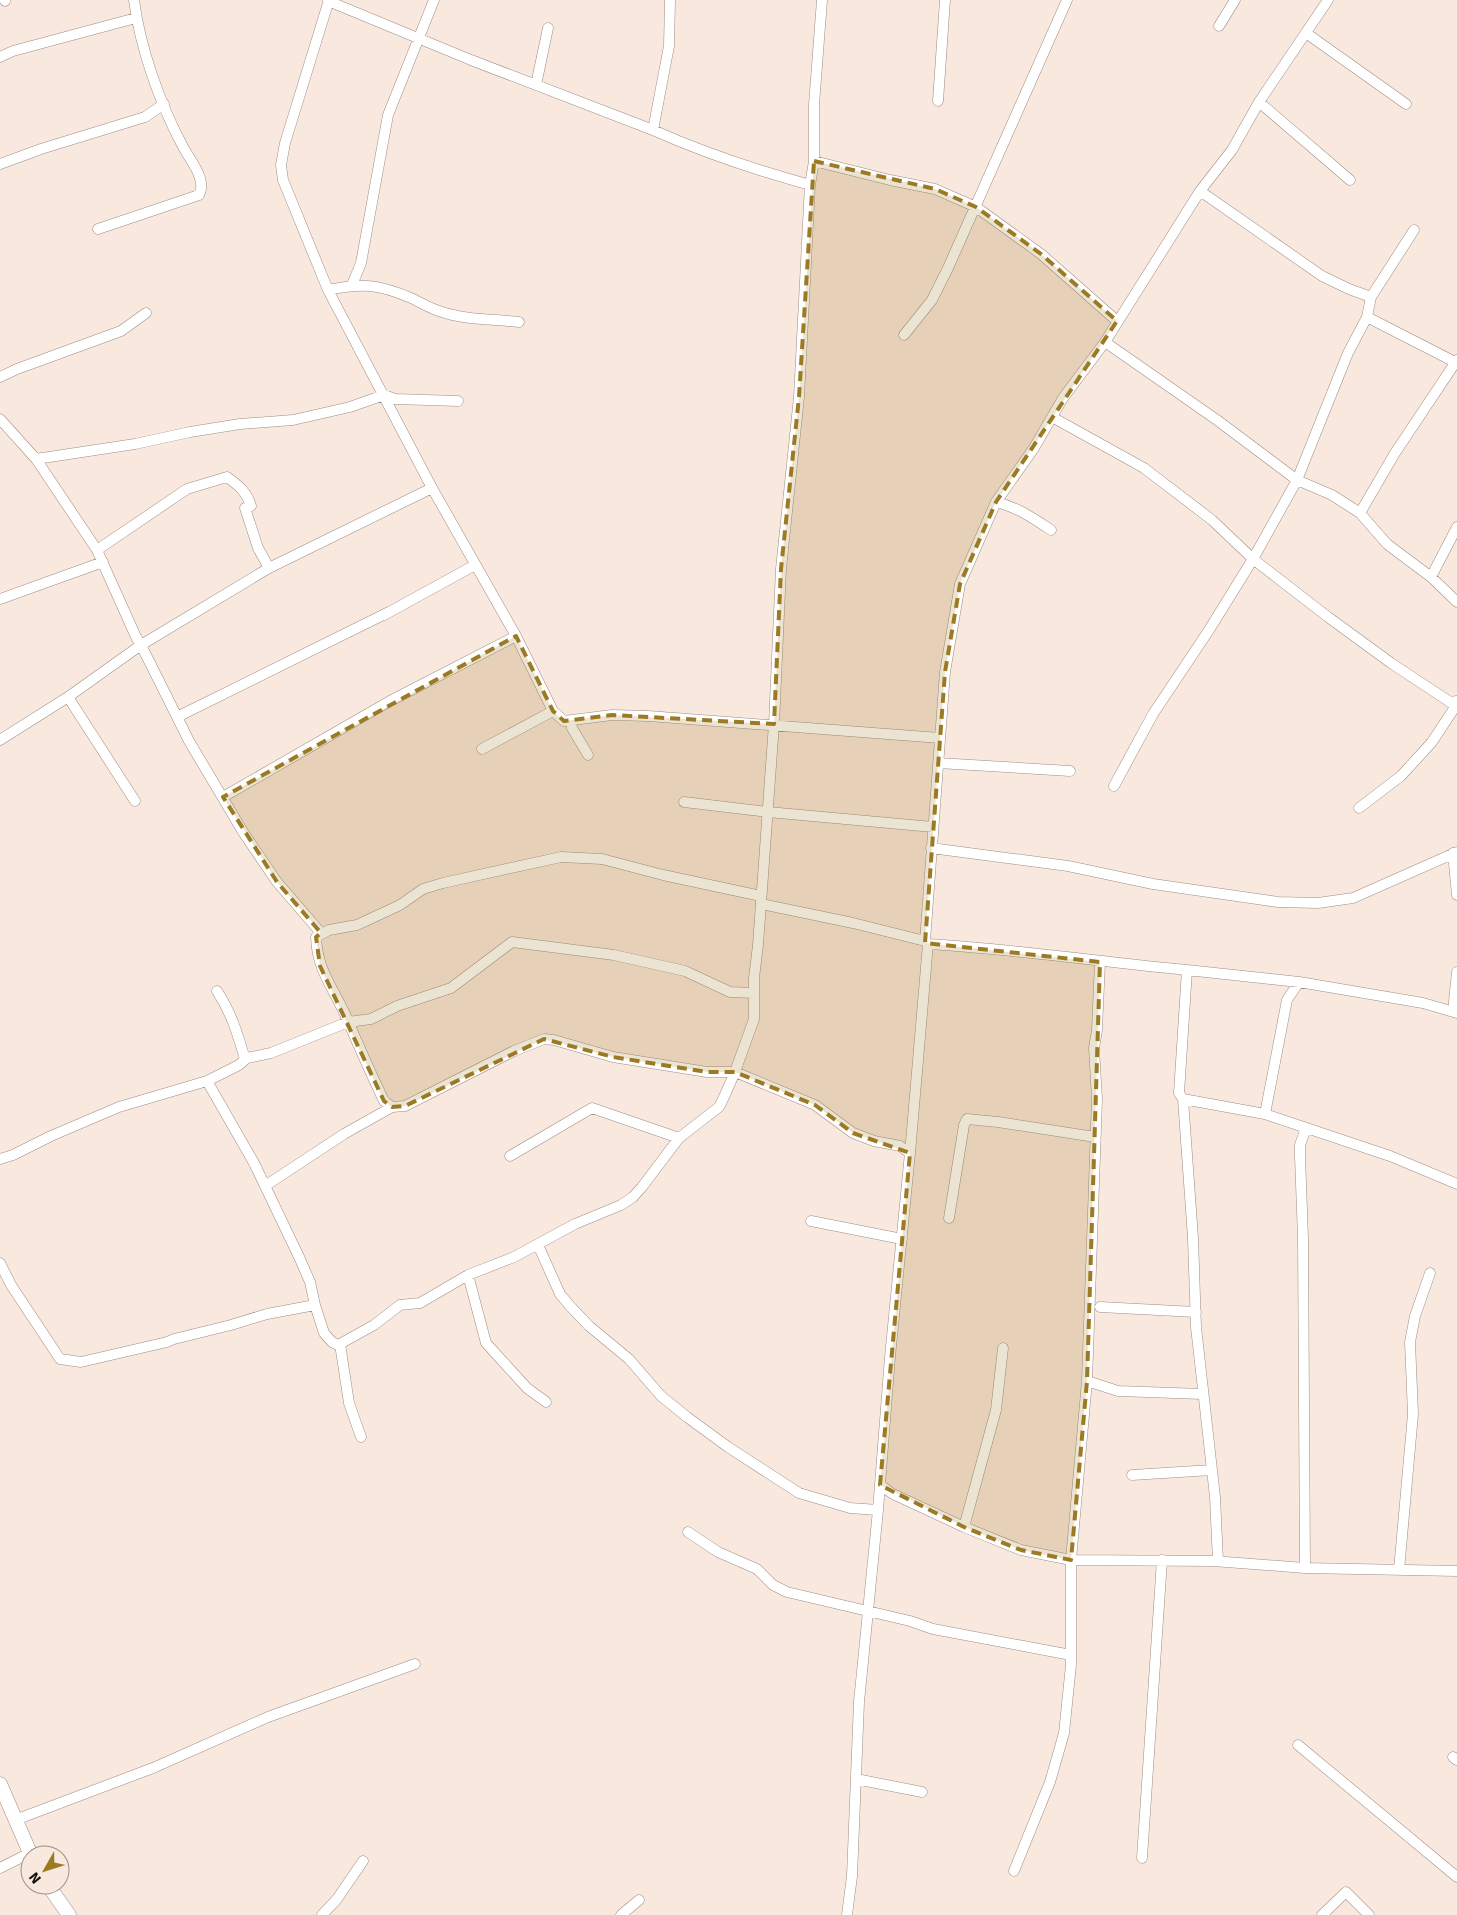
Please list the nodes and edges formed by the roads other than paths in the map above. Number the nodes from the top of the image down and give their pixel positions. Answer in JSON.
{"nodes":[{"id":1,"x":134,"y":0,"type":"edge"},
{"id":2,"x":328,"y":0,"type":"edge"},
{"id":3,"x":434,"y":0,"type":"edge"},
{"id":4,"x":670,"y":0,"type":"edge"},
{"id":5,"x":822,"y":0,"type":"edge"},
{"id":6,"x":945,"y":0,"type":"edge"},
{"id":7,"x":1067,"y":0,"type":"edge"},
{"id":8,"x":1235,"y":0,"type":"edge"},
{"id":9,"x":1328,"y":0,"type":"edge"},
{"id":10,"x":136,"y":18,"type":"junction"},
{"id":11,"x":1219,"y":26,"type":"dead end"},
{"id":12,"x":548,"y":28,"type":"dead end"},
{"id":13,"x":1306,"y":33,"type":"junction"},
{"id":14,"x":419,"y":38,"type":"junction"},
{"id":15,"x":0,"y":56,"type":"edge"},
{"id":16,"x":536,"y":85,"type":"junction"},
{"id":17,"x":938,"y":101,"type":"dead end"},
{"id":18,"x":1259,"y":102,"type":"junction"},
{"id":19,"x":164,"y":104,"type":"junction"},
{"id":20,"x":1406,"y":104,"type":"dead end"},
{"id":21,"x":653,"y":130,"type":"junction"},
{"id":22,"x":814,"y":161,"type":"junction"},
{"id":23,"x":0,"y":164,"type":"edge"},
{"id":24,"x":1350,"y":180,"type":"dead end"},
{"id":25,"x":810,"y":185,"type":"junction"},
{"id":26,"x":1200,"y":191,"type":"junction"},
{"id":27,"x":976,"y":207,"type":"junction"},
{"id":28,"x":98,"y":229,"type":"dead end"},
{"id":29,"x":1414,"y":230,"type":"dead end"},
{"id":30,"x":352,"y":285,"type":"junction"},
{"id":31,"x":328,"y":290,"type":"junction"},
{"id":32,"x":1371,"y":297,"type":"junction"},
{"id":33,"x":146,"y":313,"type":"dead end"},
{"id":34,"x":1367,"y":317,"type":"junction"},
{"id":35,"x":1117,"y":321,"type":"junction"},
{"id":36,"x":519,"y":322,"type":"dead end"},
{"id":37,"x":904,"y":335,"type":"dead end"},
{"id":38,"x":1104,"y":342,"type":"junction"},
{"id":39,"x":1456,"y":361,"type":"edge"},
{"id":40,"x":0,"y":377,"type":"edge"},
{"id":41,"x":384,"y":395,"type":"junction"},
{"id":42,"x":458,"y":401,"type":"dead end"},
{"id":43,"x":1052,"y":417,"type":"junction"},
{"id":44,"x":0,"y":419,"type":"edge"},
{"id":45,"x":36,"y":460,"type":"junction"},
{"id":46,"x":1297,"y":480,"type":"junction"},
{"id":47,"x":432,"y":488,"type":"junction"},
{"id":48,"x":996,"y":502,"type":"junction"},
{"id":49,"x":1360,"y":513,"type":"junction"},
{"id":50,"x":1457,"y":527,"type":"edge"},
{"id":51,"x":1051,"y":530,"type":"dead end"},
{"id":52,"x":97,"y":550,"type":"junction"},
{"id":53,"x":1253,"y":559,"type":"junction"},
{"id":54,"x":103,"y":562,"type":"junction"},
{"id":55,"x":475,"y":565,"type":"junction"},
{"id":56,"x":269,"y":568,"type":"junction"},
{"id":57,"x":1431,"y":577,"type":"junction"},
{"id":58,"x":0,"y":599,"type":"edge"},
{"id":59,"x":1457,"y":602,"type":"edge"},
{"id":60,"x":389,"y":612,"type":"junction"},
{"id":61,"x":516,"y":636,"type":"junction"},
{"id":62,"x":141,"y":645,"type":"junction"},
{"id":63,"x":327,"y":645,"type":"dead end"},
{"id":64,"x":396,"y":693,"type":"dead end"},
{"id":65,"x":68,"y":697,"type":"junction"},
{"id":66,"x":1457,"y":703,"type":"edge"},
{"id":67,"x":553,"y":711,"type":"junction"},
{"id":68,"x":177,"y":717,"type":"junction"},
{"id":69,"x":571,"y":721,"type":"junction"},
{"id":70,"x":774,"y":724,"type":"junction"},
{"id":71,"x":940,"y":738,"type":"junction"},
{"id":72,"x":0,"y":740,"type":"edge"},
{"id":73,"x":482,"y":749,"type":"dead end"},
{"id":74,"x":588,"y":755,"type":"dead end"},
{"id":75,"x":938,"y":763,"type":"junction"},
{"id":76,"x":1070,"y":770,"type":"dead end"},
{"id":77,"x":1114,"y":786,"type":"dead end"},
{"id":78,"x":223,"y":797,"type":"junction"},
{"id":79,"x":135,"y":801,"type":"dead end"},
{"id":80,"x":684,"y":802,"type":"dead end"},
{"id":81,"x":1359,"y":808,"type":"dead end"},
{"id":82,"x":768,"y":812,"type":"junction"},
{"id":83,"x":933,"y":827,"type":"junction"},
{"id":84,"x":931,"y":848,"type":"junction"},
{"id":85,"x":1455,"y":852,"type":"edge"},
{"id":86,"x":1457,"y":895,"type":"edge"},
{"id":87,"x":761,"y":900,"type":"junction"},
{"id":88,"x":321,"y":933,"type":"junction"},
{"id":89,"x":926,"y":942,"type":"junction"},
{"id":90,"x":1100,"y":962,"type":"junction"},
{"id":91,"x":1187,"y":970,"type":"junction"},
{"id":92,"x":1457,"y":972,"type":"edge"},
{"id":93,"x":1299,"y":982,"type":"junction"},
{"id":94,"x":217,"y":991,"type":"dead end"},
{"id":95,"x":754,"y":993,"type":"junction"},
{"id":96,"x":1455,"y":1012,"type":"edge"},
{"id":97,"x":348,"y":1022,"type":"junction"},
{"id":98,"x":245,"y":1059,"type":"junction"},
{"id":99,"x":735,"y":1072,"type":"junction"},
{"id":100,"x":208,"y":1082,"type":"junction"},
{"id":101,"x":1183,"y":1098,"type":"junction"},
{"id":102,"x":392,"y":1107,"type":"junction"},
{"id":103,"x":1265,"y":1114,"type":"junction"},
{"id":104,"x":1306,"y":1128,"type":"junction"},
{"id":105,"x":1095,"y":1137,"type":"junction"},
{"id":106,"x":679,"y":1138,"type":"junction"},
{"id":107,"x":910,"y":1153,"type":"junction"},
{"id":108,"x":510,"y":1156,"type":"dead end"},
{"id":109,"x":0,"y":1159,"type":"edge"},
{"id":110,"x":1457,"y":1184,"type":"edge"},
{"id":111,"x":265,"y":1186,"type":"junction"},
{"id":112,"x":950,"y":1218,"type":"dead end"},
{"id":113,"x":811,"y":1222,"type":"dead end"},
{"id":114,"x":902,"y":1239,"type":"junction"},
{"id":115,"x":538,"y":1245,"type":"junction"},
{"id":116,"x":0,"y":1263,"type":"edge"},
{"id":117,"x":1430,"y":1273,"type":"dead end"},
{"id":118,"x":468,"y":1275,"type":"junction"},
{"id":119,"x":315,"y":1305,"type":"junction"},
{"id":120,"x":1100,"y":1307,"type":"dead end"},
{"id":121,"x":1196,"y":1312,"type":"junction"},
{"id":122,"x":338,"y":1345,"type":"junction"},
{"id":123,"x":1003,"y":1348,"type":"dead end"},
{"id":124,"x":1087,"y":1381,"type":"junction"},
{"id":125,"x":1202,"y":1394,"type":"junction"},
{"id":126,"x":546,"y":1402,"type":"dead end"},
{"id":127,"x":361,"y":1437,"type":"dead end"},
{"id":128,"x":1212,"y":1470,"type":"junction"},
{"id":129,"x":1132,"y":1475,"type":"dead end"},
{"id":130,"x":880,"y":1486,"type":"junction"},
{"id":131,"x":878,"y":1510,"type":"junction"},
{"id":132,"x":964,"y":1527,"type":"junction"},
{"id":133,"x":688,"y":1532,"type":"dead end"},
{"id":134,"x":1071,"y":1560,"type":"junction"},
{"id":135,"x":1162,"y":1560,"type":"junction"},
{"id":136,"x":1218,"y":1561,"type":"junction"},
{"id":137,"x":1304,"y":1568,"type":"junction"},
{"id":138,"x":1399,"y":1570,"type":"junction"},
{"id":139,"x":1457,"y":1571,"type":"edge"},
{"id":140,"x":868,"y":1612,"type":"junction"},
{"id":141,"x":1071,"y":1655,"type":"junction"},
{"id":142,"x":415,"y":1664,"type":"dead end"},
{"id":143,"x":1298,"y":1745,"type":"dead end"},
{"id":144,"x":856,"y":1779,"type":"junction"},
{"id":145,"x":0,"y":1784,"type":"edge"},
{"id":146,"x":922,"y":1792,"type":"dead end"},
{"id":147,"x":15,"y":1820,"type":"junction"},
{"id":148,"x":27,"y":1845,"type":"edge"},
{"id":149,"x":1142,"y":1858,"type":"dead end"},
{"id":150,"x":20,"y":1859,"type":"edge"},
{"id":151,"x":363,"y":1861,"type":"dead end"},
{"id":152,"x":0,"y":1868,"type":"edge"},
{"id":153,"x":1014,"y":1871,"type":"dead end"},
{"id":154,"x":1457,"y":1877,"type":"edge"},
{"id":155,"x":55,"y":1895,"type":"edge"},
{"id":156,"x":639,"y":1900,"type":"dead end"},
{"id":157,"x":69,"y":1915,"type":"edge"},
{"id":158,"x":322,"y":1915,"type":"edge"},
{"id":159,"x":621,"y":1915,"type":"edge"},
{"id":160,"x":847,"y":1915,"type":"edge"},
{"id":161,"x":1322,"y":1915,"type":"edge"},
{"id":162,"x":1369,"y":1915,"type":"edge"}],
"edges":[{"from":1,"to":10,"type":"street"},
{"from":2,"to":14,"type":"street"},
{"from":2,"to":31,"type":"street"},
{"from":3,"to":14,"type":"street"},
{"from":4,"to":21,"type":"street"},
{"from":5,"to":22,"type":"street"},
{"from":6,"to":17,"type":"street"},
{"from":7,"to":27,"type":"street"},
{"from":8,"to":11,"type":"street"},
{"from":9,"to":13,"type":"street"},
{"from":10,"to":15,"type":"street"},
{"from":10,"to":19,"type":"street"},
{"from":12,"to":16,"type":"street"},
{"from":13,"to":18,"type":"street"},
{"from":13,"to":20,"type":"street"},
{"from":14,"to":16,"type":"street"},
{"from":14,"to":30,"type":"street"},
{"from":16,"to":21,"type":"street"},
{"from":18,"to":24,"type":"street"},
{"from":18,"to":26,"type":"street"},
{"from":19,"to":23,"type":"street"},
{"from":19,"to":28,"type":"street"},
{"from":21,"to":25,"type":"street"},
{"from":22,"to":25,"type":"street"},
{"from":22,"to":27,"type":"street"},
{"from":25,"to":70,"type":"street"},
{"from":26,"to":32,"type":"street"},
{"from":26,"to":35,"type":"street"},
{"from":27,"to":35,"type":"street"},
{"from":27,"to":37,"type":"street"},
{"from":29,"to":32,"type":"street"},
{"from":30,"to":31,"type":"street"},
{"from":30,"to":36,"type":"street"},
{"from":31,"to":41,"type":"street"},
{"from":32,"to":34,"type":"street"},
{"from":33,"to":40,"type":"street"},
{"from":34,"to":39,"type":"street"},
{"from":34,"to":46,"type":"street"},
{"from":35,"to":38,"type":"street"},
{"from":38,"to":43,"type":"street"},
{"from":38,"to":46,"type":"street"},
{"from":39,"to":49,"type":"street"},
{"from":41,"to":42,"type":"street"},
{"from":41,"to":45,"type":"street"},
{"from":41,"to":47,"type":"street"},
{"from":43,"to":48,"type":"street"},
{"from":43,"to":53,"type":"street"},
{"from":44,"to":45,"type":"street"},
{"from":45,"to":52,"type":"street"},
{"from":46,"to":49,"type":"street"},
{"from":46,"to":53,"type":"street"},
{"from":47,"to":55,"type":"street"},
{"from":47,"to":56,"type":"street"},
{"from":48,"to":51,"type":"street"},
{"from":48,"to":71,"type":"street"},
{"from":49,"to":57,"type":"street"},
{"from":50,"to":57,"type":"street"},
{"from":52,"to":54,"type":"street"},
{"from":52,"to":56,"type":"street"},
{"from":53,"to":66,"type":"street"},
{"from":53,"to":77,"type":"street"},
{"from":54,"to":58,"type":"street"},
{"from":54,"to":62,"type":"street"},
{"from":55,"to":60,"type":"street"},
{"from":55,"to":61,"type":"street"},
{"from":56,"to":62,"type":"street"},
{"from":57,"to":59,"type":"street"},
{"from":60,"to":63,"type":"street"},
{"from":60,"to":68,"type":"street"},
{"from":61,"to":64,"type":"street"},
{"from":61,"to":67,"type":"street"},
{"from":61,"to":78,"type":"street"},
{"from":62,"to":65,"type":"street"},
{"from":62,"to":68,"type":"street"},
{"from":65,"to":72,"type":"street"},
{"from":65,"to":79,"type":"street"},
{"from":66,"to":81,"type":"street"},
{"from":67,"to":69,"type":"street"},
{"from":67,"to":73,"type":"street"},
{"from":68,"to":78,"type":"street"},
{"from":69,"to":70,"type":"street"},
{"from":69,"to":74,"type":"street"},
{"from":70,"to":71,"type":"street"},
{"from":70,"to":82,"type":"street"},
{"from":71,"to":75,"type":"street"},
{"from":75,"to":76,"type":"street"},
{"from":75,"to":83,"type":"street"},
{"from":78,"to":88,"type":"street"},
{"from":80,"to":82,"type":"street"},
{"from":82,"to":83,"type":"street"},
{"from":82,"to":87,"type":"street"},
{"from":83,"to":84,"type":"street"},
{"from":84,"to":85,"type":"street"},
{"from":84,"to":89,"type":"street"},
{"from":85,"to":86,"type":"street"},
{"from":87,"to":88,"type":"street"},
{"from":87,"to":89,"type":"street"},
{"from":87,"to":95,"type":"street"},
{"from":88,"to":97,"type":"street"},
{"from":89,"to":90,"type":"street"},
{"from":89,"to":107,"type":"street"},
{"from":90,"to":91,"type":"street"},
{"from":90,"to":105,"type":"street"},
{"from":91,"to":93,"type":"street"},
{"from":91,"to":101,"type":"street"},
{"from":92,"to":96,"type":"street"},
{"from":93,"to":96,"type":"street"},
{"from":93,"to":103,"type":"street"},
{"from":94,"to":98,"type":"street"},
{"from":95,"to":97,"type":"street"},
{"from":95,"to":99,"type":"street"},
{"from":97,"to":98,"type":"street"},
{"from":97,"to":102,"type":"street"},
{"from":98,"to":100,"type":"street"},
{"from":99,"to":102,"type":"street"},
{"from":99,"to":106,"type":"street"},
{"from":99,"to":107,"type":"street"},
{"from":100,"to":109,"type":"street"},
{"from":100,"to":111,"type":"street"},
{"from":101,"to":103,"type":"street"},
{"from":101,"to":121,"type":"street"},
{"from":102,"to":111,"type":"street"},
{"from":103,"to":104,"type":"street"},
{"from":104,"to":110,"type":"street"},
{"from":104,"to":137,"type":"street"},
{"from":105,"to":112,"type":"street"},
{"from":105,"to":124,"type":"street"},
{"from":106,"to":108,"type":"street"},
{"from":106,"to":115,"type":"street"},
{"from":107,"to":114,"type":"street"},
{"from":111,"to":119,"type":"street"},
{"from":113,"to":114,"type":"street"},
{"from":114,"to":130,"type":"street"},
{"from":115,"to":118,"type":"street"},
{"from":115,"to":131,"type":"street"},
{"from":116,"to":119,"type":"street"},
{"from":117,"to":138,"type":"street"},
{"from":118,"to":122,"type":"street"},
{"from":118,"to":126,"type":"street"},
{"from":119,"to":122,"type":"street"},
{"from":120,"to":121,"type":"street"},
{"from":121,"to":125,"type":"street"},
{"from":122,"to":127,"type":"street"},
{"from":123,"to":132,"type":"street"},
{"from":124,"to":125,"type":"street"},
{"from":124,"to":134,"type":"street"},
{"from":125,"to":128,"type":"street"},
{"from":128,"to":129,"type":"street"},
{"from":128,"to":136,"type":"street"},
{"from":130,"to":131,"type":"street"},
{"from":130,"to":132,"type":"street"},
{"from":131,"to":140,"type":"street"},
{"from":132,"to":134,"type":"street"},
{"from":133,"to":140,"type":"street"},
{"from":134,"to":135,"type":"street"},
{"from":134,"to":141,"type":"street"},
{"from":135,"to":136,"type":"street"},
{"from":135,"to":149,"type":"street"},
{"from":136,"to":137,"type":"street"},
{"from":137,"to":138,"type":"street"},
{"from":138,"to":139,"type":"street"},
{"from":140,"to":141,"type":"street"},
{"from":140,"to":144,"type":"street"},
{"from":141,"to":153,"type":"street"},
{"from":142,"to":147,"type":"street"},
{"from":143,"to":154,"type":"street"},
{"from":144,"to":146,"type":"street"},
{"from":144,"to":160,"type":"street"},
{"from":145,"to":147,"type":"street"},
{"from":147,"to":148,"type":"street"},
{"from":150,"to":152,"type":"street"},
{"from":151,"to":158,"type":"street"},
{"from":155,"to":157,"type":"street"},
{"from":156,"to":159,"type":"street"},
{"from":161,"to":162,"type":"street"}]}
